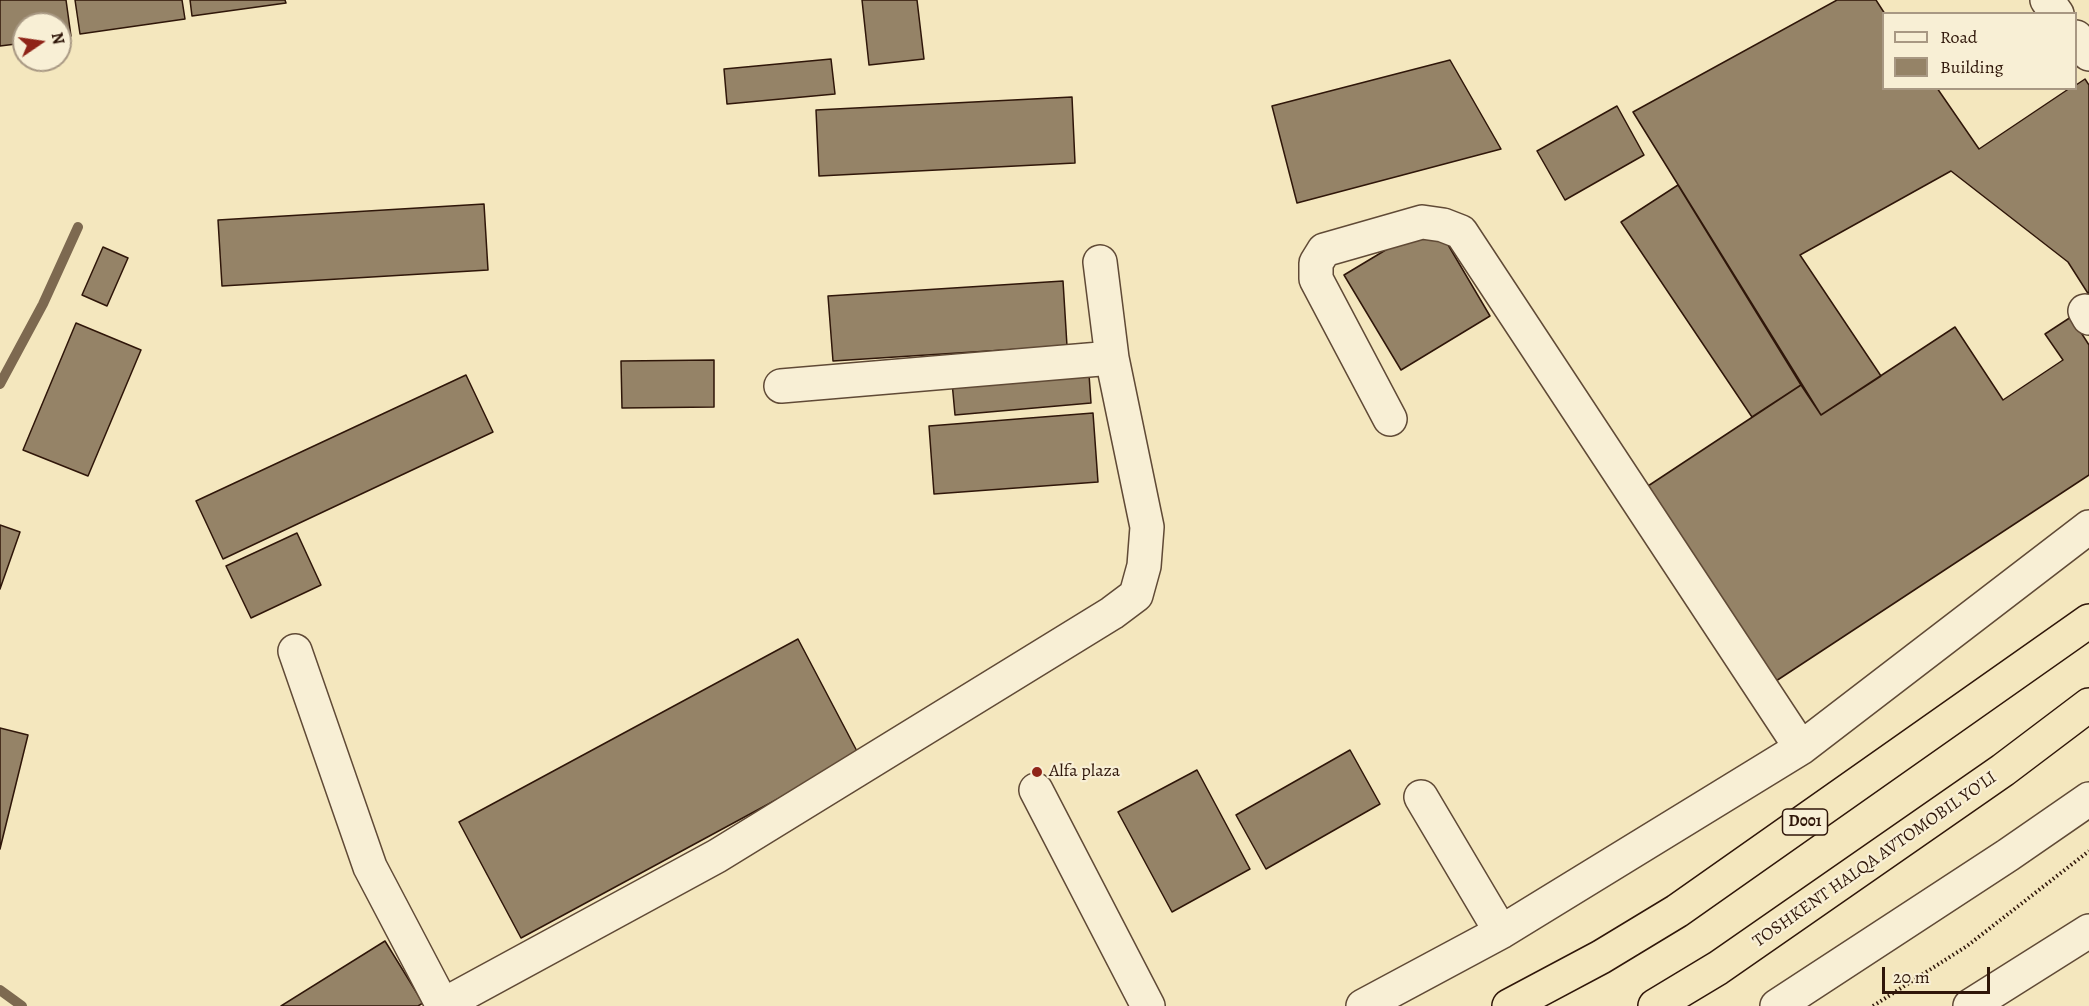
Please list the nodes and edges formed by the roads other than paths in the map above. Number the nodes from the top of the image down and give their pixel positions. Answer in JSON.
{"nodes":[{"id":1,"x":2077,"y":38,"type":"edge"},
{"id":2,"x":2089,"y":54,"type":"edge"},
{"id":3,"x":1100,"y":262,"type":"dead end"},
{"id":4,"x":1112,"y":358,"type":"junction"},
{"id":5,"x":781,"y":386,"type":"dead end"},
{"id":6,"x":1390,"y":419,"type":"dead end"},
{"id":7,"x":2089,"y":527,"type":"edge"},
{"id":8,"x":2089,"y":621,"type":"edge"},
{"id":9,"x":295,"y":651,"type":"dead end"},
{"id":10,"x":2089,"y":705,"type":"edge"},
{"id":11,"x":1801,"y":748,"type":"junction"},
{"id":12,"x":1036,"y":790,"type":"dead end"},
{"id":13,"x":1421,"y":797,"type":"dead end"},
{"id":14,"x":2089,"y":799,"type":"edge"},
{"id":15,"x":2089,"y":931,"type":"edge"},
{"id":16,"x":1501,"y":932,"type":"junction"},
{"id":17,"x":443,"y":1006,"type":"edge"},
{"id":18,"x":1148,"y":1006,"type":"edge"},
{"id":19,"x":1363,"y":1006,"type":"edge"},
{"id":20,"x":1509,"y":1006,"type":"edge"},
{"id":21,"x":1655,"y":1006,"type":"edge"},
{"id":22,"x":1777,"y":1006,"type":"edge"},
{"id":23,"x":1970,"y":1006,"type":"edge"}],
"edges":[{"from":1,"to":2,"type":"street"},
{"from":3,"to":4,"type":"street"},
{"from":4,"to":5,"type":"street"},
{"from":4,"to":17,"type":"street"},
{"from":6,"to":11,"type":"street"},
{"from":7,"to":11,"type":"street"},
{"from":8,"to":20,"type":"highway","number":"D001"},
{"from":9,"to":17,"type":"street"},
{"from":10,"to":21,"type":"highway","name":"TOSHKENT HALQA AVTOMOBIL YO'LI"},
{"from":11,"to":16,"type":"street"},
{"from":12,"to":18,"type":"street"},
{"from":13,"to":16,"type":"street"},
{"from":14,"to":22,"type":"street"},
{"from":15,"to":23,"type":"street"},
{"from":16,"to":19,"type":"street"}]}
